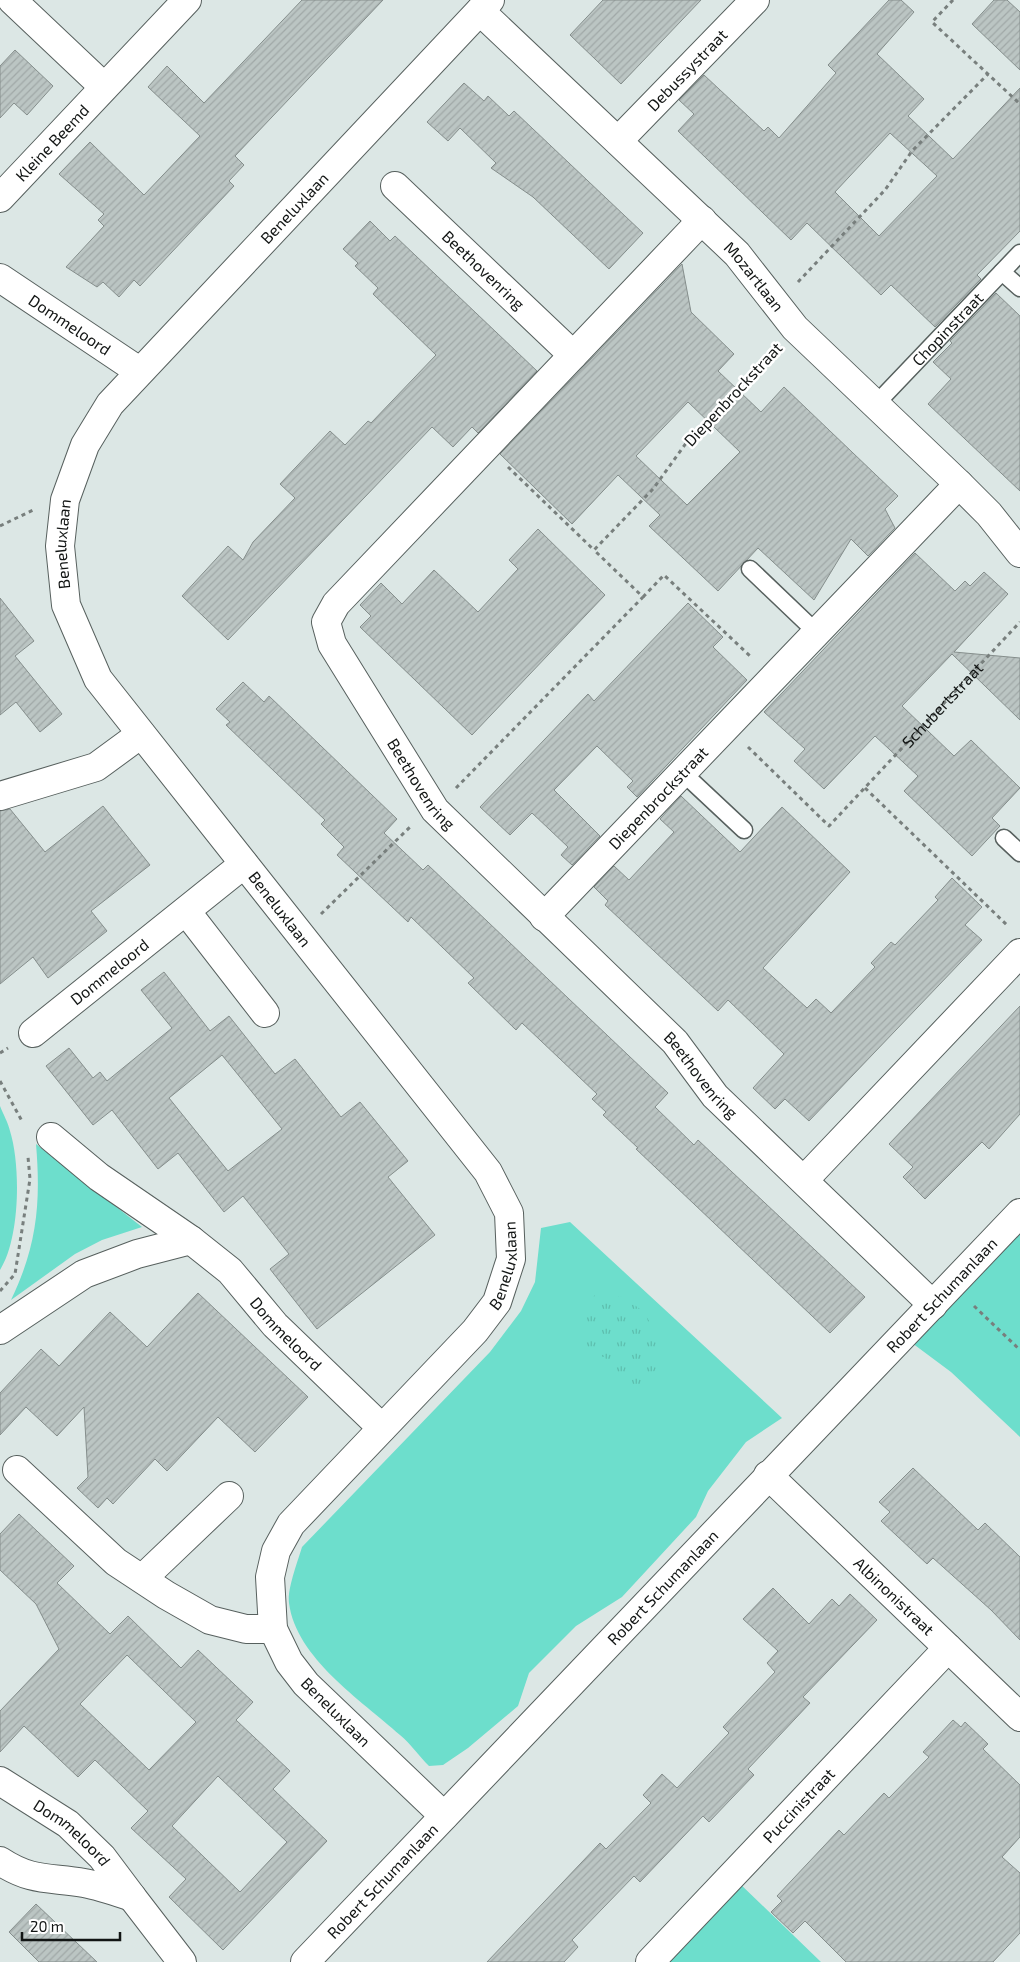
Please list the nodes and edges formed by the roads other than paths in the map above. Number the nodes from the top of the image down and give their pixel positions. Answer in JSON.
{"nodes":[{"id":1,"x":12,"y":0,"type":"edge"},
{"id":2,"x":187,"y":0,"type":"edge"},
{"id":3,"x":754,"y":0,"type":"edge"},
{"id":4,"x":485,"y":5,"type":"edge"},
{"id":5,"x":104,"y":87,"type":"junction"},
{"id":6,"x":618,"y":141,"type":"junction"},
{"id":7,"x":395,"y":186,"type":"dead end"},
{"id":8,"x":0,"y":198,"type":"edge"},
{"id":9,"x":702,"y":220,"type":"junction"},
{"id":10,"x":1020,"y":253,"type":"edge"},
{"id":11,"x":1002,"y":272,"type":"junction"},
{"id":12,"x":0,"y":278,"type":"edge"},
{"id":13,"x":1020,"y":288,"type":"edge"},
{"id":14,"x":573,"y":355,"type":"junction"},
{"id":15,"x":139,"y":371,"type":"junction"},
{"id":16,"x":875,"y":405,"type":"junction"},
{"id":17,"x":959,"y":484,"type":"junction"},
{"id":18,"x":1020,"y":553,"type":"edge"},
{"id":19,"x":750,"y":570,"type":"dead end"},
{"id":20,"x":816,"y":632,"type":"junction"},
{"id":21,"x":141,"y":734,"type":"junction"},
{"id":22,"x":682,"y":772,"type":"junction"},
{"id":23,"x":0,"y":796,"type":"edge"},
{"id":24,"x":744,"y":830,"type":"dead end"},
{"id":25,"x":1004,"y":838,"type":"dead end"},
{"id":26,"x":1020,"y":853,"type":"edge"},
{"id":27,"x":244,"y":864,"type":"junction"},
{"id":28,"x":186,"y":911,"type":"junction"},
{"id":29,"x":544,"y":917,"type":"junction"},
{"id":30,"x":1016,"y":942,"type":"edge"},
{"id":31,"x":265,"y":1013,"type":"dead end"},
{"id":32,"x":33,"y":1033,"type":"dead end"},
{"id":33,"x":51,"y":1137,"type":"dead end"},
{"id":34,"x":804,"y":1180,"type":"junction"},
{"id":35,"x":1020,"y":1213,"type":"edge"},
{"id":36,"x":191,"y":1240,"type":"junction"},
{"id":37,"x":933,"y":1304,"type":"junction"},
{"id":38,"x":0,"y":1330,"type":"edge"},
{"id":39,"x":382,"y":1428,"type":"junction"},
{"id":40,"x":17,"y":1470,"type":"dead end"},
{"id":41,"x":768,"y":1475,"type":"junction"},
{"id":42,"x":229,"y":1496,"type":"dead end"},
{"id":43,"x":143,"y":1578,"type":"junction"},
{"id":44,"x":273,"y":1629,"type":"junction"},
{"id":45,"x":948,"y":1648,"type":"junction"},
{"id":46,"x":1020,"y":1717,"type":"edge"},
{"id":47,"x":0,"y":1781,"type":"edge"},
{"id":48,"x":444,"y":1816,"type":"junction"},
{"id":49,"x":0,"y":1860,"type":"edge"},
{"id":50,"x":132,"y":1897,"type":"junction"},
{"id":51,"x":182,"y":1962,"type":"edge"},
{"id":52,"x":305,"y":1962,"type":"edge"},
{"id":53,"x":650,"y":1962,"type":"edge"}],
"edges":[{"from":1,"to":5,"type":"street"},
{"from":2,"to":5,"type":"street","name":"Kleine Beemd"},
{"from":3,"to":6,"type":"street","name":"Debussystraat"},
{"from":4,"to":6,"type":"street","name":"Mozartlaan"},
{"from":4,"to":15,"type":"street","name":"Beneluxlaan"},
{"from":5,"to":8,"type":"street","name":"Kleine Beemd"},
{"from":6,"to":9,"type":"street","name":"Mozartlaan"},
{"from":7,"to":14,"type":"street","name":"Beethovenring"},
{"from":9,"to":14,"type":"street","name":"Beethovenring"},
{"from":9,"to":16,"type":"street","name":"Mozartlaan"},
{"from":10,"to":11,"type":"lane","name":"Chopinstraat"},
{"from":11,"to":13,"type":"lane"},
{"from":11,"to":16,"type":"lane","name":"Chopinstraat"},
{"from":12,"to":15,"type":"street","name":"Dommeloord"},
{"from":14,"to":29,"type":"street","name":"Beethovenring"},
{"from":15,"to":21,"type":"street","name":"Beneluxlaan"},
{"from":16,"to":17,"type":"street","name":"Mozartlaan"},
{"from":17,"to":18,"type":"street","name":"Mozartlaan"},
{"from":17,"to":20,"type":"street","name":"Diepenbrockstraat"},
{"from":19,"to":20,"type":"lane"},
{"from":20,"to":22,"type":"street","name":"Diepenbrockstraat"},
{"from":21,"to":23,"type":"street"},
{"from":21,"to":27,"type":"street","name":"Beneluxlaan"},
{"from":22,"to":24,"type":"lane"},
{"from":22,"to":29,"type":"street","name":"Diepenbrockstraat"},
{"from":25,"to":26,"type":"lane"},
{"from":27,"to":28,"type":"street","name":"Dommeloord"},
{"from":27,"to":39,"type":"street","name":"Beneluxlaan"},
{"from":28,"to":31,"type":"street"},
{"from":28,"to":32,"type":"street","name":"Dommeloord"},
{"from":29,"to":34,"type":"street","name":"Beethovenring"},
{"from":30,"to":34,"type":"street"},
{"from":33,"to":36,"type":"street","name":"Dommeloord"},
{"from":34,"to":37,"type":"street","name":"Beethovenring"},
{"from":35,"to":37,"type":"street","name":"Robert Schumanlaan"},
{"from":36,"to":38,"type":"street"},
{"from":36,"to":39,"type":"street","name":"Dommeloord"},
{"from":37,"to":41,"type":"street","name":"Robert Schumanlaan"},
{"from":39,"to":44,"type":"street","name":"Beneluxlaan"},
{"from":40,"to":43,"type":"street"},
{"from":41,"to":45,"type":"street","name":"Albinonistraat"},
{"from":41,"to":48,"type":"street","name":"Robert Schumanlaan"},
{"from":42,"to":43,"type":"street"},
{"from":43,"to":44,"type":"street"},
{"from":44,"to":48,"type":"street","name":"Beneluxlaan"},
{"from":45,"to":46,"type":"street","name":"Albinonistraat"},
{"from":45,"to":53,"type":"street","name":"Puccinistraat"},
{"from":47,"to":50,"type":"street","name":"Dommeloord"},
{"from":48,"to":52,"type":"street","name":"Robert Schumanlaan"},
{"from":49,"to":50,"type":"street","name":"Dommeloord"},
{"from":50,"to":51,"type":"street","name":"Dommeloord"}]}
